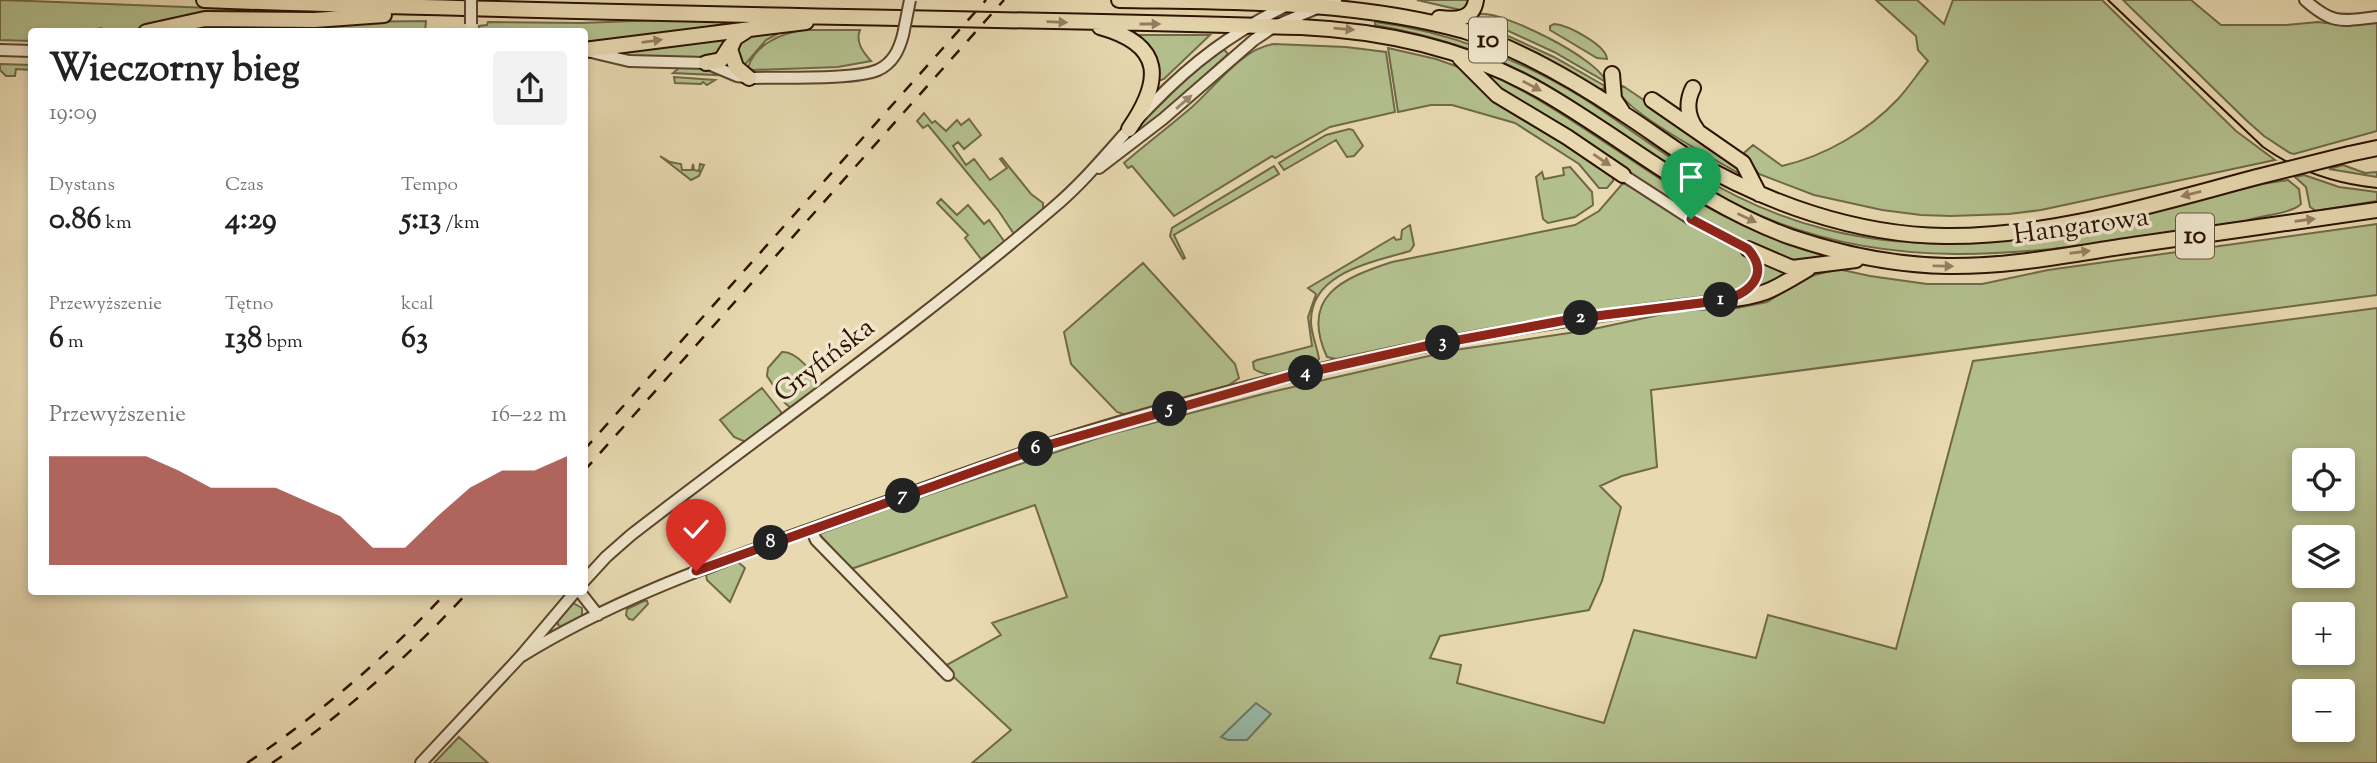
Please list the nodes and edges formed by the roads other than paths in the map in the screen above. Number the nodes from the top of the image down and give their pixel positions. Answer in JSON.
{"nodes":[{"id":1,"x":204,"y":0,"type":"edge"},
{"id":2,"x":910,"y":0,"type":"edge"},
{"id":3,"x":1119,"y":0,"type":"edge"},
{"id":4,"x":1476,"y":0,"type":"edge"},
{"id":5,"x":2306,"y":0,"type":"edge"},
{"id":6,"x":1230,"y":1,"type":"edge"},
{"id":7,"x":1294,"y":2,"type":"edge"},
{"id":8,"x":1329,"y":2,"type":"edge"},
{"id":9,"x":1382,"y":11,"type":"junction"},
{"id":10,"x":842,"y":17,"type":"junction"},
{"id":11,"x":2377,"y":17,"type":"edge"},
{"id":12,"x":470,"y":20,"type":"edge"},
{"id":13,"x":1082,"y":23,"type":"junction"},
{"id":14,"x":1247,"y":26,"type":"junction"},
{"id":15,"x":1276,"y":26,"type":"junction"},
{"id":16,"x":164,"y":28,"type":"edge"},
{"id":17,"x":754,"y":28,"type":"junction"},
{"id":18,"x":730,"y":46,"type":"junction"},
{"id":19,"x":0,"y":50,"type":"edge"},
{"id":20,"x":588,"y":50,"type":"edge"},
{"id":21,"x":1447,"y":50,"type":"junction"},
{"id":22,"x":28,"y":51,"type":"edge"},
{"id":23,"x":588,"y":52,"type":"edge"},
{"id":24,"x":706,"y":63,"type":"junction"},
{"id":25,"x":1612,"y":74,"type":"dead end"},
{"id":26,"x":749,"y":78,"type":"junction"},
{"id":27,"x":1693,"y":88,"type":"dead end"},
{"id":28,"x":1652,"y":100,"type":"dead end"},
{"id":29,"x":1622,"y":113,"type":"junction"},
{"id":30,"x":1129,"y":129,"type":"junction"},
{"id":31,"x":1698,"y":131,"type":"junction"},
{"id":32,"x":2377,"y":148,"type":"edge"},
{"id":33,"x":1091,"y":173,"type":"junction"},
{"id":34,"x":1623,"y":175,"type":"joint"},
{"id":35,"x":1759,"y":194,"type":"junction"},
{"id":36,"x":2377,"y":210,"type":"edge"},
{"id":37,"x":1748,"y":249,"type":"junction"},
{"id":38,"x":1875,"y":259,"type":"junction"},
{"id":39,"x":1812,"y":267,"type":"junction"},
{"id":40,"x":1725,"y":300,"type":"junction"},
{"id":41,"x":810,"y":529,"type":"junction"},
{"id":42,"x":588,"y":577,"type":"edge"},
{"id":43,"x":572,"y":595,"type":"edge"},
{"id":44,"x":582,"y":595,"type":"edge"},
{"id":45,"x":598,"y":615,"type":"junction"},
{"id":46,"x":520,"y":657,"type":"junction"},
{"id":47,"x":947,"y":675,"type":"dead end"},
{"id":48,"x":421,"y":763,"type":"edge"}],
"edges":[{"from":1,"to":12,"type":"main road","number":"10"},
{"from":2,"to":26,"type":"street","bridge":true},
{"from":3,"to":6,"type":"main road","number":"10"},
{"from":4,"to":9,"type":"main road"},
{"from":5,"to":11,"type":"street"},
{"from":6,"to":7,"type":"main road","number":"10"},
{"from":7,"to":8,"type":"main road","number":"10"},
{"from":7,"to":14,"type":"street","name":"Gryfińska"},
{"from":8,"to":9,"type":"main road","number":"10"},
{"from":8,"to":15,"type":"street","name":"Gryfińska"},
{"from":9,"to":29,"type":"main road","number":"10"},
{"from":10,"to":12,"type":"main road","number":"10"},
{"from":10,"to":13,"type":"main road","number":"10","one_way":true},
{"from":10,"to":17,"type":"main road"},
{"from":12,"to":16,"type":"main road"},
{"from":13,"to":14,"type":"main road","number":"10","one_way":true},
{"from":13,"to":30,"type":"main road"},
{"from":14,"to":15,"type":"main road","number":"10"},
{"from":14,"to":30,"type":"street","name":"Gryfińska"},
{"from":15,"to":21,"type":"main road","number":"10","one_way":true},
{"from":33,"to":15,"type":"street","name":"Gryfińska","one_way":true},
{"from":17,"to":18,"type":"main road"},
{"from":20,"to":17,"type":"main road","one_way":true},
{"from":18,"to":24,"type":"main road"},
{"from":18,"to":26,"type":"main road"},
{"from":19,"to":22,"type":"street"},
{"from":21,"to":34,"type":"main road","one_way":true},
{"from":21,"to":38,"type":"main road","number":"10","one_way":true},
{"from":23,"to":24,"type":"street"},
{"from":24,"to":26,"type":"street"},
{"from":25,"to":29,"type":"main road"},
{"from":27,"to":31,"type":"main road"},
{"from":28,"to":31,"type":"main road"},
{"from":29,"to":35,"type":"main road","number":"10"},
{"from":30,"to":33,"type":"street","name":"Gryfińska"},
{"from":31,"to":35,"type":"main road"},
{"from":32,"to":35,"type":"main road","name":"Hangarowa","number":"10","one_way":true,"bridge":true},
{"from":33,"to":42,"type":"street","name":"Gryfińska"},
{"from":34,"to":37,"type":"street"},
{"from":38,"to":36,"type":"main road","name":"Hangarowa","number":"10","one_way":true},
{"from":37,"to":39,"type":"main road"},
{"from":37,"to":40,"type":"street"},
{"from":38,"to":39,"type":"main road"},
{"from":39,"to":40,"type":"main road"},
{"from":40,"to":41,"type":"street"},
{"from":41,"to":45,"type":"street"},
{"from":41,"to":47,"type":"street"},
{"from":43,"to":46,"type":"street"},
{"from":44,"to":45,"type":"street"},
{"from":45,"to":46,"type":"street"},
{"from":46,"to":48,"type":"street"}]}
